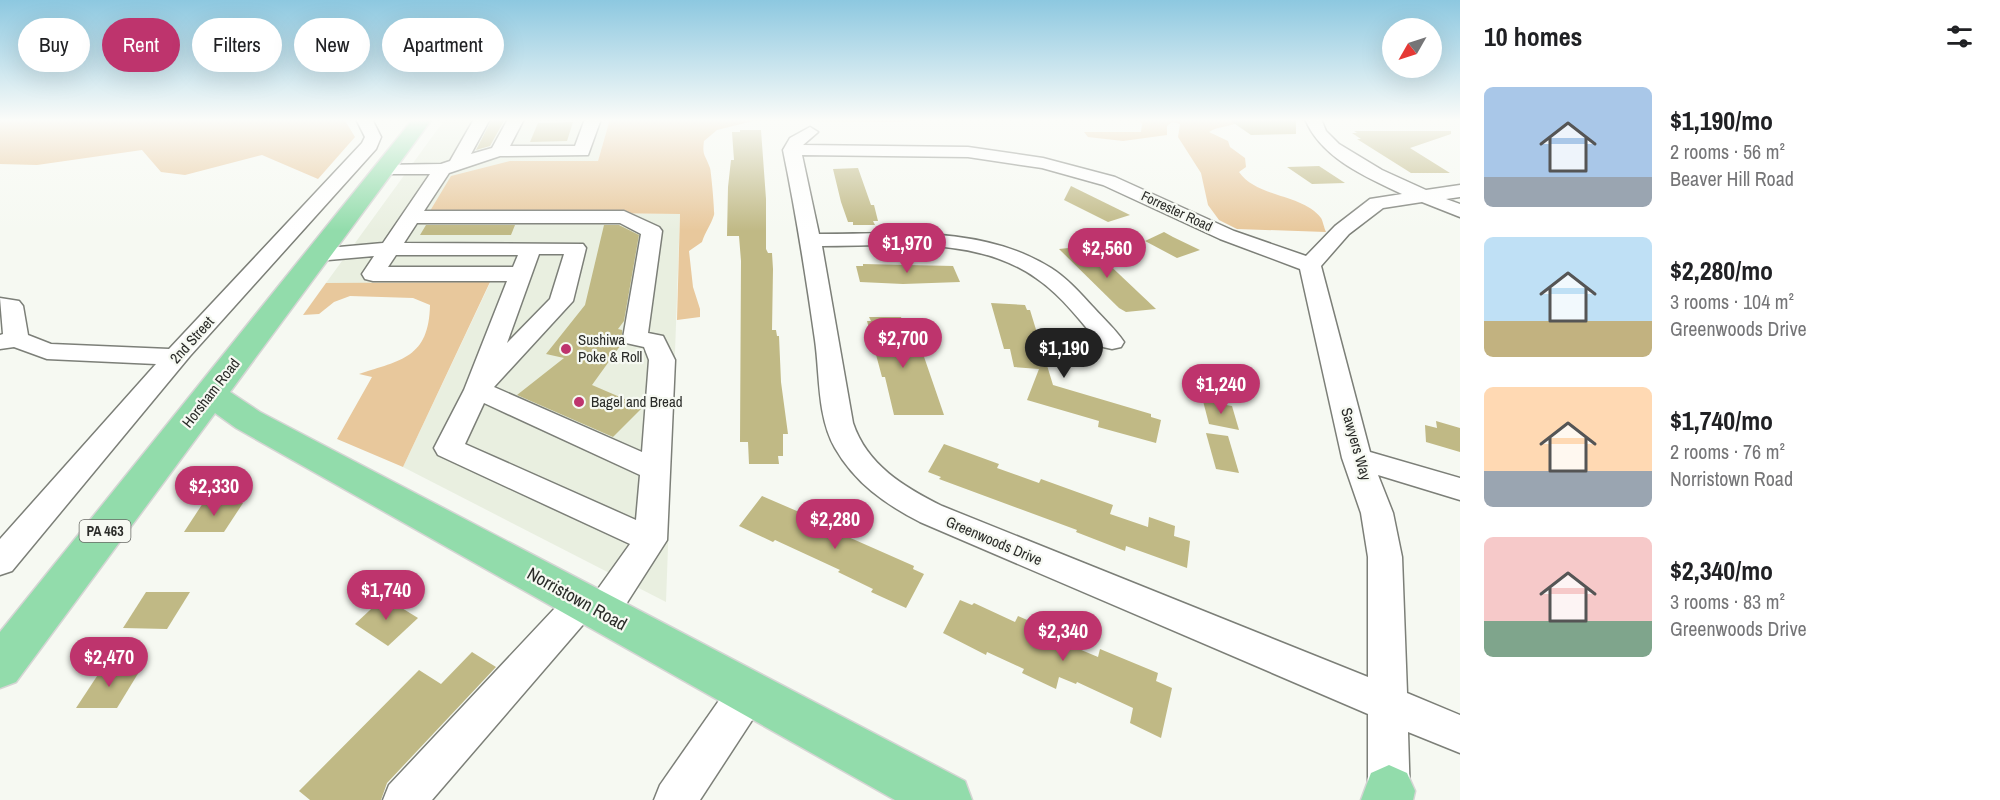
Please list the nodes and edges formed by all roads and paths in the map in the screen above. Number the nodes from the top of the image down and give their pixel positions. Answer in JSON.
{"nodes":[{"id":1,"x":358,"y":156,"type":"edge"},
{"id":2,"x":395,"y":156,"type":"edge"},
{"id":3,"x":456,"y":156,"type":"edge"},
{"id":4,"x":482,"y":156,"type":"edge"},
{"id":5,"x":803,"y":156,"type":"edge"},
{"id":6,"x":998,"y":156,"type":"edge"},
{"id":7,"x":1345,"y":156,"type":"edge"},
{"id":8,"x":449,"y":167,"type":"junction"},
{"id":9,"x":385,"y":169,"type":"junction"},
{"id":10,"x":1460,"y":191,"type":"edge"},
{"id":11,"x":1421,"y":195,"type":"junction"},
{"id":12,"x":1460,"y":211,"type":"edge"},
{"id":13,"x":409,"y":217,"type":"junction"},
{"id":14,"x":339,"y":229,"type":"junction"},
{"id":15,"x":811,"y":240,"type":"junction"},
{"id":16,"x":531,"y":248,"type":"junction"},
{"id":17,"x":383,"y":249,"type":"junction"},
{"id":18,"x":317,"y":255,"type":"junction"},
{"id":19,"x":1310,"y":265,"type":"junction"},
{"id":20,"x":522,"y":274,"type":"junction"},
{"id":21,"x":0,"y":305,"type":"edge"},
{"id":22,"x":8,"y":340,"type":"edge"},
{"id":23,"x":1112,"y":342,"type":"dead end"},
{"id":24,"x":176,"y":357,"type":"junction"},
{"id":25,"x":477,"y":390,"type":"junction"},
{"id":26,"x":210,"y":394,"type":"junction"},
{"id":27,"x":1357,"y":458,"type":"junction"},
{"id":28,"x":655,"y":470,"type":"junction"},
{"id":29,"x":1460,"y":489,"type":"edge"},
{"id":30,"x":651,"y":540,"type":"junction"},
{"id":31,"x":0,"y":562,"type":"edge"},
{"id":32,"x":592,"y":607,"type":"junction"},
{"id":33,"x":0,"y":667,"type":"edge"},
{"id":34,"x":748,"y":692,"type":"junction"},
{"id":35,"x":1386,"y":704,"type":"junction"},
{"id":36,"x":1460,"y":734,"type":"edge"},
{"id":37,"x":1389,"y":798,"type":"edge"},
{"id":38,"x":404,"y":800,"type":"edge"},
{"id":39,"x":675,"y":800,"type":"edge"},
{"id":40,"x":946,"y":800,"type":"edge"}],
"edges":[{"from":1,"to":24,"type":"street","name":"2nd Street"},
{"from":2,"to":9,"type":"main road","name":"Horsham Road","number":"PA 463"},
{"from":3,"to":8,"type":"street"},
{"from":4,"to":8,"type":"street"},
{"from":5,"to":15,"type":"street","name":"Greenwoods Drive"},
{"from":6,"to":19,"type":"street","name":"Forrester Road"},
{"from":7,"to":11,"type":"street"},
{"from":8,"to":9,"type":"street"},
{"from":8,"to":13,"type":"street"},
{"from":9,"to":14,"type":"main road","name":"Horsham Road","number":"PA 463"},
{"from":10,"to":11,"type":"street"},
{"from":11,"to":12,"type":"street"},
{"from":11,"to":19,"type":"street"},
{"from":13,"to":17,"type":"street"},
{"from":13,"to":28,"type":"street"},
{"from":14,"to":17,"type":"street"},
{"from":14,"to":18,"type":"main road","name":"Horsham Road","number":"PA 463"},
{"from":15,"to":23,"type":"street"},
{"from":15,"to":35,"type":"street","name":"Greenwoods Drive"},
{"from":16,"to":17,"type":"street"},
{"from":16,"to":20,"type":"street"},
{"from":16,"to":25,"type":"street"},
{"from":17,"to":18,"type":"street"},
{"from":17,"to":20,"type":"street"},
{"from":18,"to":26,"type":"main road","name":"Horsham Road","number":"PA 463"},
{"from":19,"to":27,"type":"street","name":"Sawyers Way"},
{"from":20,"to":25,"type":"street"},
{"from":21,"to":22,"type":"street"},
{"from":22,"to":24,"type":"street"},
{"from":24,"to":31,"type":"street","name":"2nd Street"},
{"from":25,"to":28,"type":"street"},
{"from":25,"to":30,"type":"street"},
{"from":26,"to":32,"type":"main road","name":"Norristown Road"},
{"from":26,"to":33,"type":"main road","name":"Horsham Road","number":"PA 463"},
{"from":27,"to":29,"type":"street"},
{"from":27,"to":35,"type":"street","name":"Sawyers Way"},
{"from":28,"to":30,"type":"street"},
{"from":30,"to":32,"type":"street"},
{"from":32,"to":34,"type":"main road","name":"Norristown Road"},
{"from":32,"to":38,"type":"street"},
{"from":34,"to":39,"type":"street"},
{"from":34,"to":40,"type":"main road","name":"Norristown Road"},
{"from":35,"to":36,"type":"street","name":"Greenwoods Drive"},
{"from":35,"to":37,"type":"street","name":"Sawyers Way"}]}
